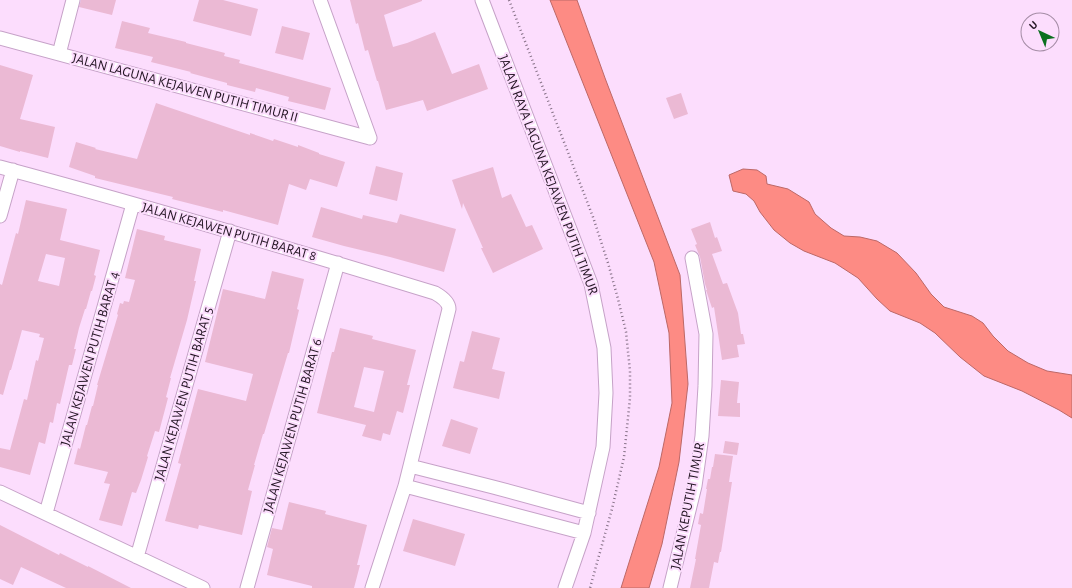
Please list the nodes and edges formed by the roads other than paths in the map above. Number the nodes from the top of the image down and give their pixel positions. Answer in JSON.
{"nodes":[{"id":1,"x":73,"y":0,"type":"edge"},
{"id":2,"x":320,"y":0,"type":"edge"},
{"id":3,"x":482,"y":0,"type":"edge"},
{"id":4,"x":0,"y":38,"type":"edge"},
{"id":5,"x":58,"y":54,"type":"junction"},
{"id":6,"x":0,"y":167,"type":"edge"},
{"id":7,"x":13,"y":170,"type":"junction"},
{"id":8,"x":133,"y":204,"type":"junction"},
{"id":9,"x":0,"y":216,"type":"edge"},
{"id":10,"x":230,"y":232,"type":"junction"},
{"id":11,"x":692,"y":258,"type":"dead end"},
{"id":12,"x":338,"y":264,"type":"junction"},
{"id":13,"x":410,"y":466,"type":"junction"},
{"id":14,"x":405,"y":486,"type":"junction"},
{"id":15,"x":493,"y":487,"type":"junction"},
{"id":16,"x":0,"y":492,"type":"edge"},
{"id":17,"x":488,"y":508,"type":"junction"},
{"id":18,"x":46,"y":513,"type":"junction"},
{"id":19,"x":589,"y":513,"type":"junction"},
{"id":20,"x":584,"y":533,"type":"junction"},
{"id":21,"x":137,"y":557,"type":"junction"},
{"id":22,"x":203,"y":588,"type":"edge"},
{"id":23,"x":247,"y":588,"type":"edge"},
{"id":24,"x":372,"y":588,"type":"edge"},
{"id":25,"x":565,"y":588,"type":"edge"},
{"id":26,"x":670,"y":588,"type":"edge"}],
"edges":[{"from":1,"to":5,"type":"street"},
{"from":2,"to":5,"type":"street","name":"JALAN LAGUNA KEJAWEN PUTIH TIMUR II"},
{"from":3,"to":19,"type":"street","name":"JALAN RAYA LAGUNA KEJAWEN PUTIH TIMUR"},
{"from":4,"to":5,"type":"street","name":"JALAN LAGUNA KEJAWEN PUTIH TIMUR II"},
{"from":6,"to":7,"type":"street","name":"JALAN KEJAWEN PUTIH BARAT 8"},
{"from":7,"to":8,"type":"street","name":"JALAN KEJAWEN PUTIH BARAT 8"},
{"from":7,"to":9,"type":"street"},
{"from":8,"to":10,"type":"street","name":"JALAN KEJAWEN PUTIH BARAT 8"},
{"from":8,"to":18,"type":"street","name":"JALAN KEJAWEN PUTIH BARAT 4"},
{"from":10,"to":12,"type":"street","name":"JALAN KEJAWEN PUTIH BARAT 8"},
{"from":10,"to":21,"type":"street","name":"JALAN KEJAWEN PUTIH BARAT 5"},
{"from":11,"to":26,"type":"street","name":"JALAN KEPUTIH TIMUR"},
{"from":12,"to":13,"type":"street","name":"JALAN KEJAWEN PUTIH BARAT 8"},
{"from":12,"to":23,"type":"street","name":"JALAN KEJAWEN PUTIH BARAT 6"},
{"from":13,"to":14,"type":"street"},
{"from":13,"to":15,"type":"street"},
{"from":14,"to":17,"type":"street"},
{"from":14,"to":24,"type":"street"},
{"from":15,"to":17,"type":"street"},
{"from":15,"to":19,"type":"street"},
{"from":16,"to":18,"type":"street"},
{"from":17,"to":20,"type":"street"},
{"from":18,"to":21,"type":"street"},
{"from":19,"to":20,"type":"street","name":"JALAN RAYA LAGUNA KEJAWEN PUTIH TIMUR"},
{"from":20,"to":25,"type":"street","name":"JALAN RAYA LAGUNA KEJAWEN PUTIH TIMUR"},
{"from":21,"to":22,"type":"street"}]}
